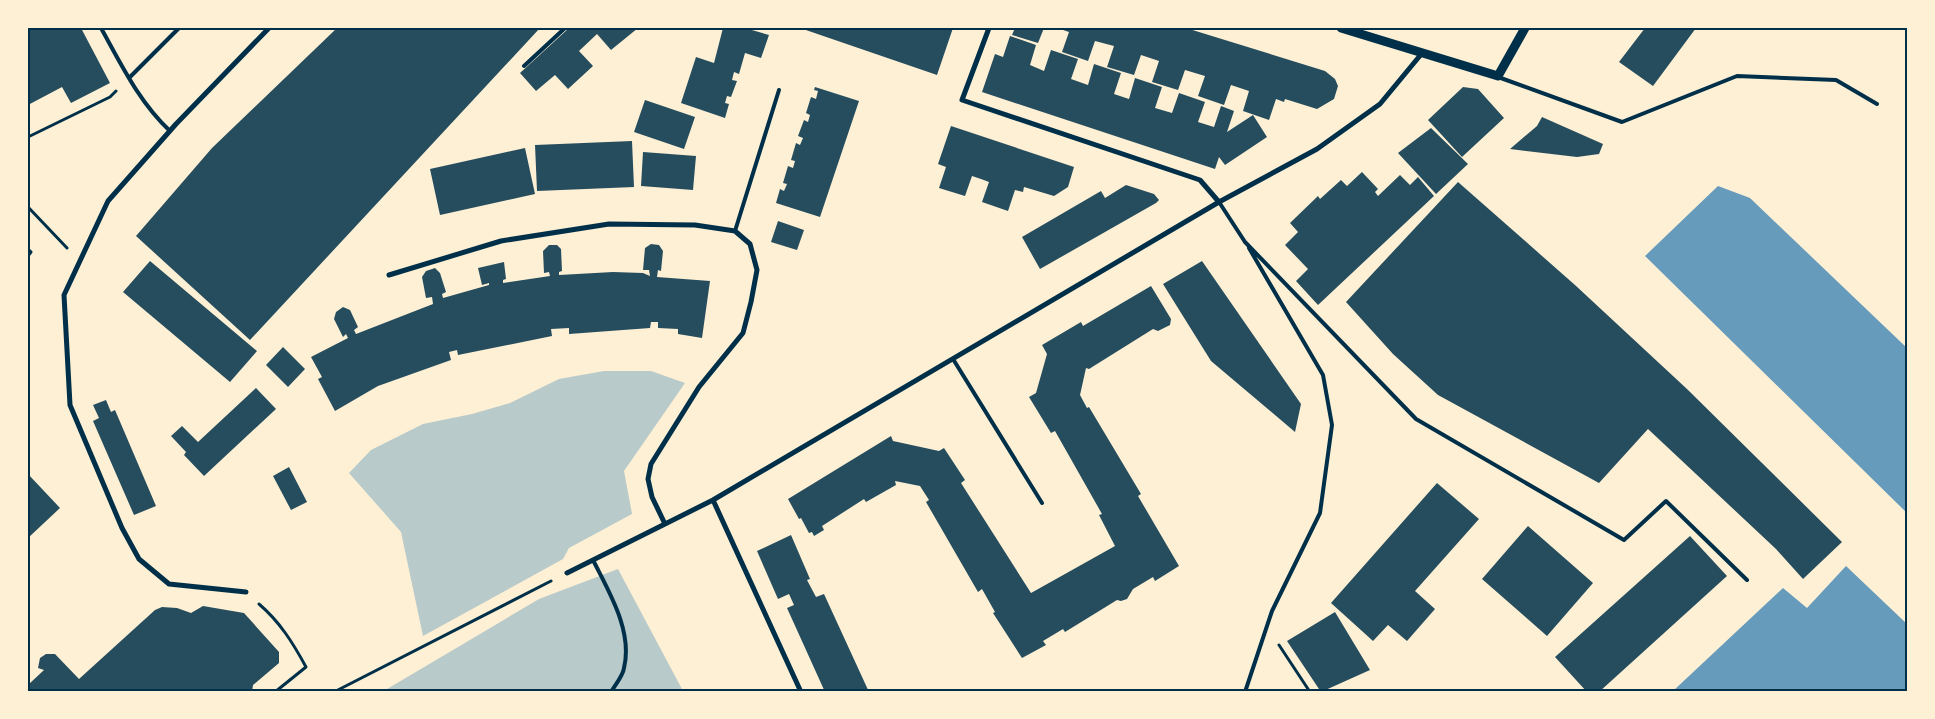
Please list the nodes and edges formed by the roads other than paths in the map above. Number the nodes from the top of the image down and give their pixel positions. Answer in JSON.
{"nodes":[{"id":1,"x":102,"y":28,"type":"edge"},
{"id":2,"x":179,"y":28,"type":"edge"},
{"id":3,"x":269,"y":28,"type":"edge"},
{"id":4,"x":566,"y":28,"type":"edge"},
{"id":5,"x":989,"y":28,"type":"edge"},
{"id":6,"x":1341,"y":28,"type":"edge"},
{"id":7,"x":1525,"y":28,"type":"edge"},
{"id":8,"x":1423,"y":52,"type":"junction"},
{"id":9,"x":524,"y":66,"type":"dead end"},
{"id":10,"x":1498,"y":76,"type":"junction"},
{"id":11,"x":129,"y":78,"type":"junction"},
{"id":12,"x":779,"y":90,"type":"dead end"},
{"id":13,"x":1878,"y":104,"type":"dead end"},
{"id":14,"x":170,"y":131,"type":"junction"},
{"id":15,"x":1219,"y":202,"type":"junction"},
{"id":16,"x":735,"y":231,"type":"junction"},
{"id":17,"x":1245,"y":242,"type":"junction"},
{"id":18,"x":389,"y":275,"type":"dead end"},
{"id":19,"x":953,"y":359,"type":"junction"},
{"id":20,"x":713,"y":500,"type":"junction"},
{"id":21,"x":1042,"y":503,"type":"dead end"},
{"id":22,"x":665,"y":524,"type":"junction"},
{"id":23,"x":593,"y":560,"type":"junction"},
{"id":24,"x":567,"y":573,"type":"road end"},
{"id":25,"x":1747,"y":580,"type":"dead end"},
{"id":26,"x":246,"y":592,"type":"road end"},
{"id":27,"x":611,"y":692,"type":"edge"},
{"id":28,"x":801,"y":692,"type":"edge"},
{"id":29,"x":1245,"y":692,"type":"edge"}],
"edges":[{"from":1,"to":11,"type":"lane"},
{"from":2,"to":11,"type":"lane"},
{"from":3,"to":14,"type":"street"},
{"from":4,"to":9,"type":"lane"},
{"from":5,"to":15,"type":"street"},
{"from":6,"to":8,"type":"street"},
{"from":7,"to":10,"type":"street"},
{"from":8,"to":10,"type":"street"},
{"from":8,"to":15,"type":"street"},
{"from":10,"to":13,"type":"lane"},
{"from":11,"to":14,"type":"lane"},
{"from":12,"to":16,"type":"lane"},
{"from":14,"to":26,"type":"street"},
{"from":15,"to":17,"type":"lane"},
{"from":15,"to":19,"type":"street"},
{"from":16,"to":18,"type":"street"},
{"from":16,"to":22,"type":"street"},
{"from":17,"to":25,"type":"lane"},
{"from":17,"to":29,"type":"lane"},
{"from":19,"to":20,"type":"street"},
{"from":19,"to":21,"type":"lane"},
{"from":20,"to":22,"type":"street"},
{"from":20,"to":28,"type":"street"},
{"from":22,"to":23,"type":"street"},
{"from":23,"to":24,"type":"street"},
{"from":23,"to":27,"type":"lane"}]}
